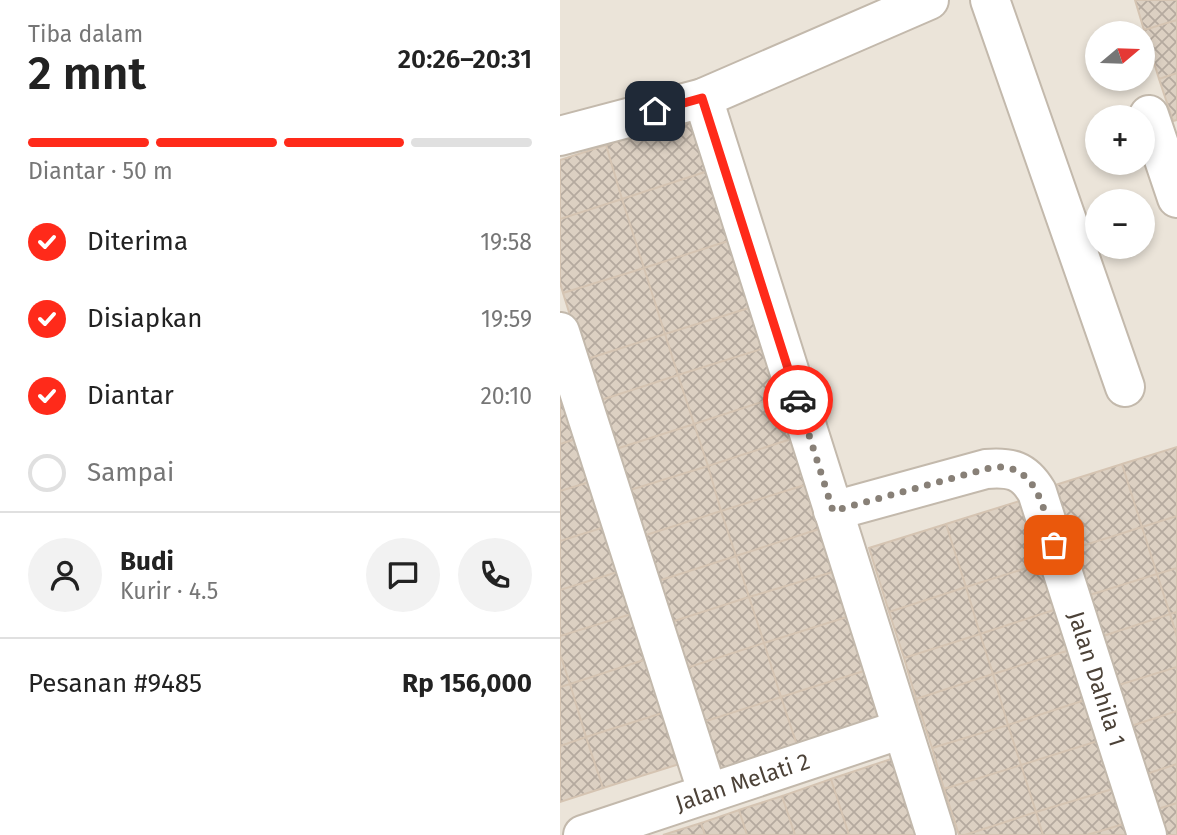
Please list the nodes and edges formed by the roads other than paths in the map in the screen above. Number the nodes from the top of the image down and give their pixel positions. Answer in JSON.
{"nodes":[{"id":1,"x":929,"y":0,"type":"edge"},
{"id":2,"x":990,"y":0,"type":"edge"},
{"id":3,"x":702,"y":98,"type":"junction"},
{"id":4,"x":1155,"y":133,"type":"edge"},
{"id":5,"x":560,"y":136,"type":"edge"},
{"id":6,"x":1177,"y":198,"type":"edge"},
{"id":7,"x":560,"y":332,"type":"edge"},
{"id":8,"x":1125,"y":387,"type":"dead end"},
{"id":9,"x":833,"y":511,"type":"junction"},
{"id":10,"x":902,"y":729,"type":"junction"},
{"id":11,"x":708,"y":794,"type":"junction"},
{"id":12,"x":583,"y":835,"type":"edge"},
{"id":13,"x":936,"y":835,"type":"edge"},
{"id":14,"x":1147,"y":835,"type":"edge"}],
"edges":[{"from":1,"to":3,"type":"street"},
{"from":2,"to":8,"type":"street"},
{"from":3,"to":5,"type":"street"},
{"from":3,"to":9,"type":"street"},
{"from":4,"to":6,"type":"street"},
{"from":7,"to":11,"type":"street"},
{"from":9,"to":10,"type":"street"},
{"from":9,"to":14,"type":"street","name":"Jalan Dahila 1"},
{"from":10,"to":11,"type":"street","name":"Jalan Melati 2"},
{"from":10,"to":13,"type":"street"},
{"from":11,"to":12,"type":"street","name":"Jalan Melati 2"}]}
